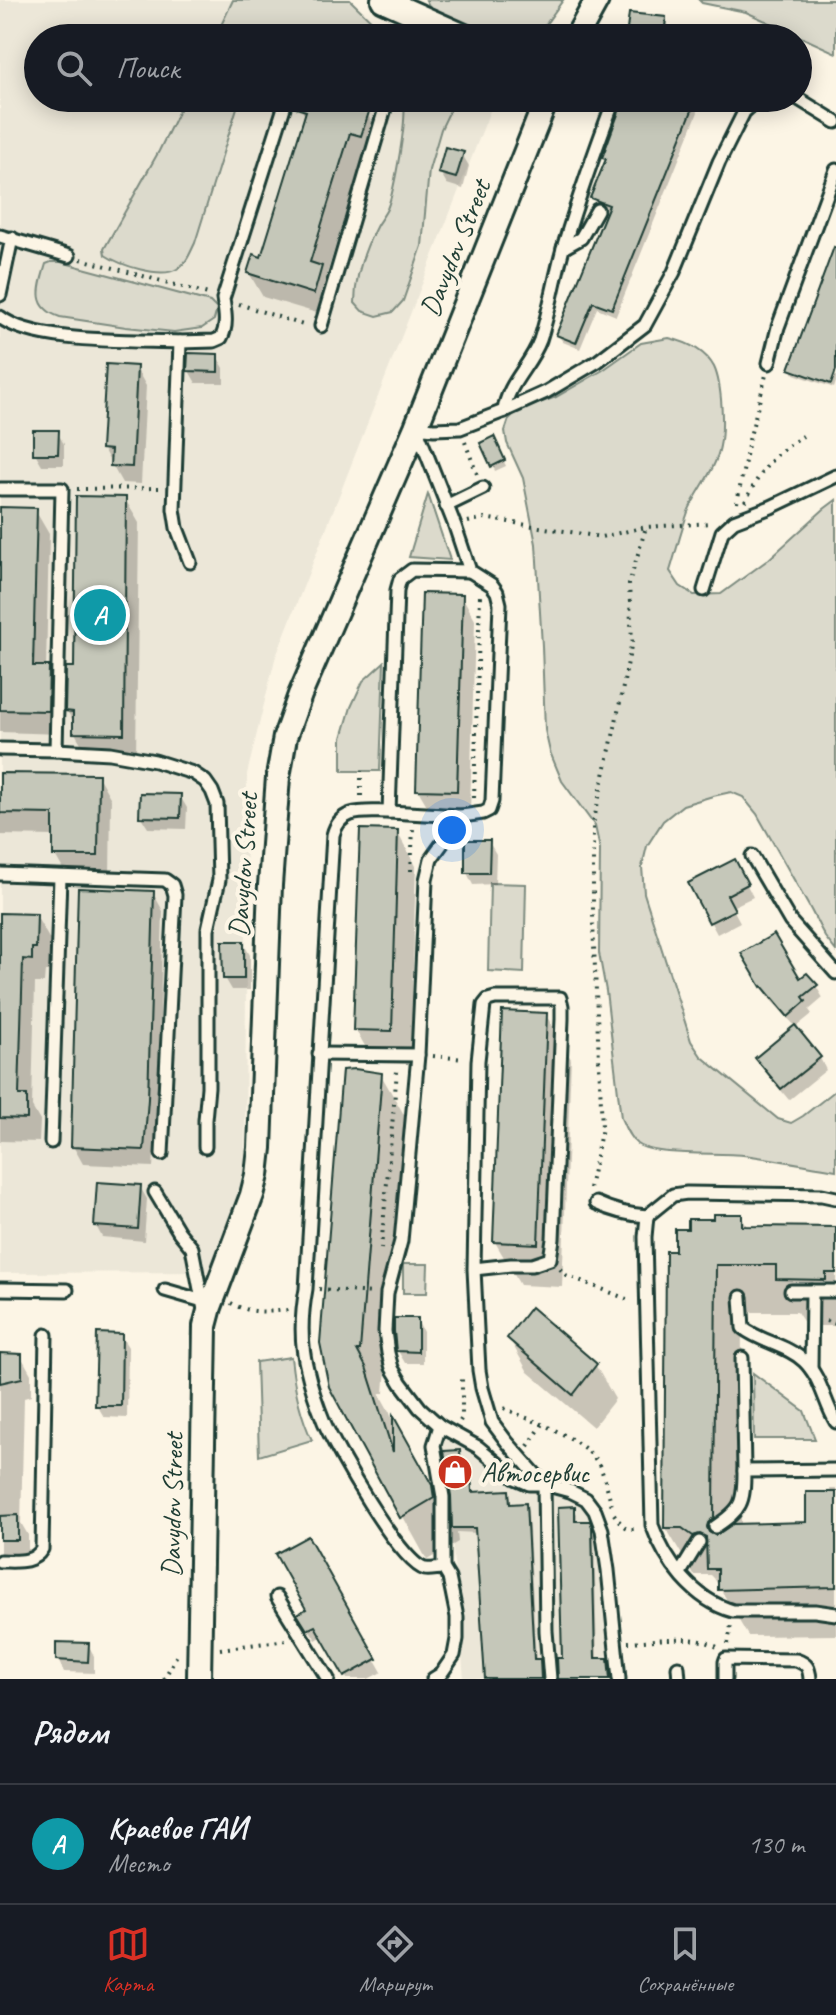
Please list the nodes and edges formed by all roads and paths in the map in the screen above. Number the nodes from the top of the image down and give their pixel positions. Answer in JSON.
{"nodes":[{"id":1,"x":383,"y":0,"type":"edge"},
{"id":2,"x":597,"y":0,"type":"edge"},
{"id":3,"x":437,"y":24,"type":"edge"},
{"id":4,"x":584,"y":24,"type":"edge"},
{"id":5,"x":812,"y":107,"type":"edge"},
{"id":6,"x":283,"y":112,"type":"edge"},
{"id":7,"x":384,"y":112,"type":"edge"},
{"id":8,"x":541,"y":112,"type":"edge"},
{"id":9,"x":609,"y":112,"type":"edge"},
{"id":10,"x":744,"y":112,"type":"edge"},
{"id":11,"x":836,"y":122,"type":"edge"},
{"id":12,"x":836,"y":170,"type":"edge"},
{"id":13,"x":597,"y":210,"type":"dead end"},
{"id":14,"x":6,"y":237,"type":"edge"},
{"id":15,"x":563,"y":248,"type":"junction"},
{"id":16,"x":69,"y":256,"type":"joint"},
{"id":17,"x":0,"y":295,"type":"edge"},
{"id":18,"x":223,"y":299,"type":"junction"},
{"id":19,"x":0,"y":317,"type":"edge"},
{"id":20,"x":321,"y":326,"type":"joint"},
{"id":21,"x":180,"y":342,"type":"junction"},
{"id":22,"x":769,"y":363,"type":"joint"},
{"id":23,"x":504,"y":411,"type":"junction"},
{"id":24,"x":416,"y":427,"type":"junction"},
{"id":25,"x":460,"y":428,"type":"junction"},
{"id":26,"x":803,"y":436,"type":"dead end"},
{"id":27,"x":836,"y":476,"type":"edge"},
{"id":28,"x":483,"y":488,"type":"joint"},
{"id":29,"x":0,"y":489,"type":"edge"},
{"id":30,"x":62,"y":489,"type":"junction"},
{"id":31,"x":175,"y":489,"type":"junction"},
{"id":32,"x":446,"y":506,"type":"junction"},
{"id":33,"x":734,"y":521,"type":"junction"},
{"id":34,"x":455,"y":526,"type":"junction"},
{"id":35,"x":646,"y":527,"type":"junction"},
{"id":36,"x":190,"y":562,"type":"dead end"},
{"id":37,"x":475,"y":574,"type":"junction"},
{"id":38,"x":704,"y":590,"type":"dead end"},
{"id":39,"x":0,"y":749,"type":"edge"},
{"id":40,"x":56,"y":750,"type":"junction"},
{"id":41,"x":361,"y":771,"type":"dead end"},
{"id":42,"x":361,"y":812,"type":"junction"},
{"id":43,"x":389,"y":812,"type":"junction"},
{"id":44,"x":468,"y":815,"type":"junction"},
{"id":45,"x":752,"y":856,"type":"dead end"},
{"id":46,"x":0,"y":874,"type":"edge"},
{"id":47,"x":60,"y":877,"type":"junction"},
{"id":48,"x":836,"y":973,"type":"edge"},
{"id":49,"x":319,"y":1054,"type":"junction"},
{"id":50,"x":418,"y":1055,"type":"junction"},
{"id":51,"x":439,"y":1056,"type":"dead end"},
{"id":52,"x":478,"y":1061,"type":"junction"},
{"id":53,"x":51,"y":1142,"type":"dead end"},
{"id":54,"x":205,"y":1147,"type":"dead end"},
{"id":55,"x":162,"y":1154,"type":"dead end"},
{"id":56,"x":155,"y":1192,"type":"dead end"},
{"id":57,"x":836,"y":1198,"type":"edge"},
{"id":58,"x":596,"y":1203,"type":"joint"},
{"id":59,"x":647,"y":1216,"type":"junction"},
{"id":60,"x":550,"y":1259,"type":"junction"},
{"id":61,"x":474,"y":1269,"type":"junction"},
{"id":62,"x":0,"y":1289,"type":"edge"},
{"id":63,"x":324,"y":1289,"type":"dead end"},
{"id":64,"x":67,"y":1290,"type":"dead end"},
{"id":65,"x":165,"y":1290,"type":"dead end"},
{"id":66,"x":791,"y":1291,"type":"dead end"},
{"id":67,"x":812,"y":1291,"type":"junction"},
{"id":68,"x":836,"y":1291,"type":"edge"},
{"id":69,"x":365,"y":1292,"type":"dead end"},
{"id":70,"x":209,"y":1297,"type":"junction"},
{"id":71,"x":741,"y":1297,"type":"dead end"},
{"id":72,"x":646,"y":1306,"type":"junction"},
{"id":73,"x":302,"y":1310,"type":"junction"},
{"id":74,"x":46,"y":1335,"type":"dead end"},
{"id":75,"x":742,"y":1358,"type":"dead end"},
{"id":76,"x":811,"y":1369,"type":"junction"},
{"id":77,"x":463,"y":1387,"type":"dead end"},
{"id":78,"x":485,"y":1398,"type":"junction"},
{"id":79,"x":462,"y":1418,"type":"dead end"},
{"id":80,"x":836,"y":1422,"type":"edge"},
{"id":81,"x":543,"y":1424,"type":"junction"},
{"id":82,"x":440,"y":1426,"type":"junction"},
{"id":83,"x":519,"y":1457,"type":"junction"},
{"id":84,"x":836,"y":1470,"type":"edge"},
{"id":85,"x":744,"y":1471,"type":"junction"},
{"id":86,"x":544,"y":1484,"type":"junction"},
{"id":87,"x":652,"y":1525,"type":"junction"},
{"id":88,"x":715,"y":1527,"type":"dead end"},
{"id":89,"x":699,"y":1542,"type":"dead end"},
{"id":90,"x":0,"y":1561,"type":"edge"},
{"id":91,"x":443,"y":1568,"type":"junction"},
{"id":92,"x":680,"y":1573,"type":"junction"},
{"id":93,"x":277,"y":1597,"type":"dead end"},
{"id":94,"x":733,"y":1611,"type":"junction"},
{"id":95,"x":836,"y":1614,"type":"edge"},
{"id":96,"x":301,"y":1638,"type":"junction"},
{"id":97,"x":616,"y":1643,"type":"junction"},
{"id":98,"x":199,"y":1651,"type":"junction"},
{"id":99,"x":726,"y":1659,"type":"junction"},
{"id":100,"x":438,"y":1677,"type":"edge"},
{"id":101,"x":199,"y":1679,"type":"edge"},
{"id":102,"x":328,"y":1679,"type":"edge"},
{"id":103,"x":550,"y":1679,"type":"edge"},
{"id":104,"x":619,"y":1679,"type":"edge"},
{"id":105,"x":725,"y":1679,"type":"edge"},
{"id":106,"x":810,"y":1679,"type":"edge"}],
"edges":[{"from":1,"to":3,"type":"street"},
{"from":2,"to":4,"type":"street"},
{"from":5,"to":11,"type":"lane"},
{"from":6,"to":18,"type":"lane"},
{"from":7,"to":20,"type":"lane"},
{"from":8,"to":24,"type":"street","name":"Davydov Street"},
{"from":9,"to":15,"type":"lane"},
{"from":10,"to":23,"type":"lane"},
{"from":12,"to":22,"type":"lane"},
{"from":13,"to":15,"type":"lane"},
{"from":14,"to":16,"type":"lane"},
{"from":14,"to":17,"type":"lane"},
{"from":15,"to":23,"type":"lane"},
{"from":16,"to":18,"type":"path"},
{"from":18,"to":20,"type":"path"},
{"from":18,"to":21,"type":"lane"},
{"from":19,"to":21,"type":"lane"},
{"from":21,"to":31,"type":"lane"},
{"from":22,"to":33,"type":"path"},
{"from":23,"to":25,"type":"lane"},
{"from":24,"to":25,"type":"lane"},
{"from":24,"to":32,"type":"lane"},
{"from":24,"to":70,"type":"street","name":"Davydov Street"},
{"from":25,"to":28,"type":"path"},
{"from":26,"to":33,"type":"path"},
{"from":27,"to":33,"type":"lane"},
{"from":28,"to":32,"type":"lane"},
{"from":29,"to":30,"type":"lane"},
{"from":30,"to":31,"type":"path"},
{"from":30,"to":40,"type":"lane"},
{"from":31,"to":36,"type":"lane"},
{"from":32,"to":34,"type":"lane"},
{"from":33,"to":35,"type":"path"},
{"from":33,"to":38,"type":"lane"},
{"from":34,"to":35,"type":"path"},
{"from":34,"to":37,"type":"lane"},
{"from":35,"to":58,"type":"path"},
{"from":37,"to":43,"type":"lane"},
{"from":37,"to":44,"type":"path"},
{"from":37,"to":44,"type":"lane"},
{"from":39,"to":40,"type":"lane"},
{"from":40,"to":54,"type":"lane"},
{"from":41,"to":42,"type":"path"},
{"from":42,"to":43,"type":"lane"},
{"from":42,"to":49,"type":"lane"},
{"from":43,"to":44,"type":"lane"},
{"from":44,"to":50,"type":"lane"},
{"from":45,"to":48,"type":"lane"},
{"from":46,"to":47,"type":"lane"},
{"from":47,"to":53,"type":"lane"},
{"from":47,"to":55,"type":"lane"},
{"from":49,"to":50,"type":"lane"},
{"from":49,"to":73,"type":"lane"},
{"from":50,"to":82,"type":"lane"},
{"from":51,"to":52,"type":"path"},
{"from":52,"to":60,"type":"lane"},
{"from":52,"to":61,"type":"lane"},
{"from":56,"to":70,"type":"lane"},
{"from":57,"to":59,"type":"lane"},
{"from":58,"to":59,"type":"lane"},
{"from":59,"to":72,"type":"lane"},
{"from":60,"to":61,"type":"lane"},
{"from":60,"to":72,"type":"path"},
{"from":61,"to":78,"type":"lane"},
{"from":62,"to":64,"type":"lane"},
{"from":63,"to":69,"type":"path"},
{"from":65,"to":70,"type":"lane"},
{"from":66,"to":67,"type":"lane"},
{"from":67,"to":68,"type":"lane"},
{"from":67,"to":76,"type":"lane"},
{"from":70,"to":73,"type":"path"},
{"from":70,"to":98,"type":"street","name":"Davydov Street"},
{"from":71,"to":76,"type":"lane"},
{"from":72,"to":87,"type":"lane"},
{"from":73,"to":91,"type":"lane"},
{"from":74,"to":90,"type":"lane"},
{"from":75,"to":85,"type":"lane"},
{"from":76,"to":80,"type":"lane"},
{"from":77,"to":79,"type":"path"},
{"from":78,"to":81,"type":"path"},
{"from":78,"to":83,"type":"lane"},
{"from":81,"to":83,"type":"path"},
{"from":81,"to":87,"type":"path"},
{"from":82,"to":86,"type":"lane"},
{"from":82,"to":91,"type":"lane"},
{"from":83,"to":86,"type":"lane"},
{"from":84,"to":85,"type":"lane"},
{"from":85,"to":88,"type":"lane"},
{"from":86,"to":97,"type":"lane"},
{"from":86,"to":103,"type":"lane"},
{"from":87,"to":92,"type":"lane"},
{"from":89,"to":92,"type":"lane"},
{"from":91,"to":100,"type":"lane"},
{"from":92,"to":94,"type":"lane"},
{"from":93,"to":96,"type":"lane"},
{"from":94,"to":95,"type":"lane"},
{"from":94,"to":99,"type":"path"},
{"from":96,"to":98,"type":"path"},
{"from":96,"to":102,"type":"lane"},
{"from":97,"to":99,"type":"path"},
{"from":97,"to":104,"type":"lane"},
{"from":98,"to":101,"type":"street","name":"Davydov Street"},
{"from":99,"to":105,"type":"lane"},
{"from":99,"to":106,"type":"lane"}]}
